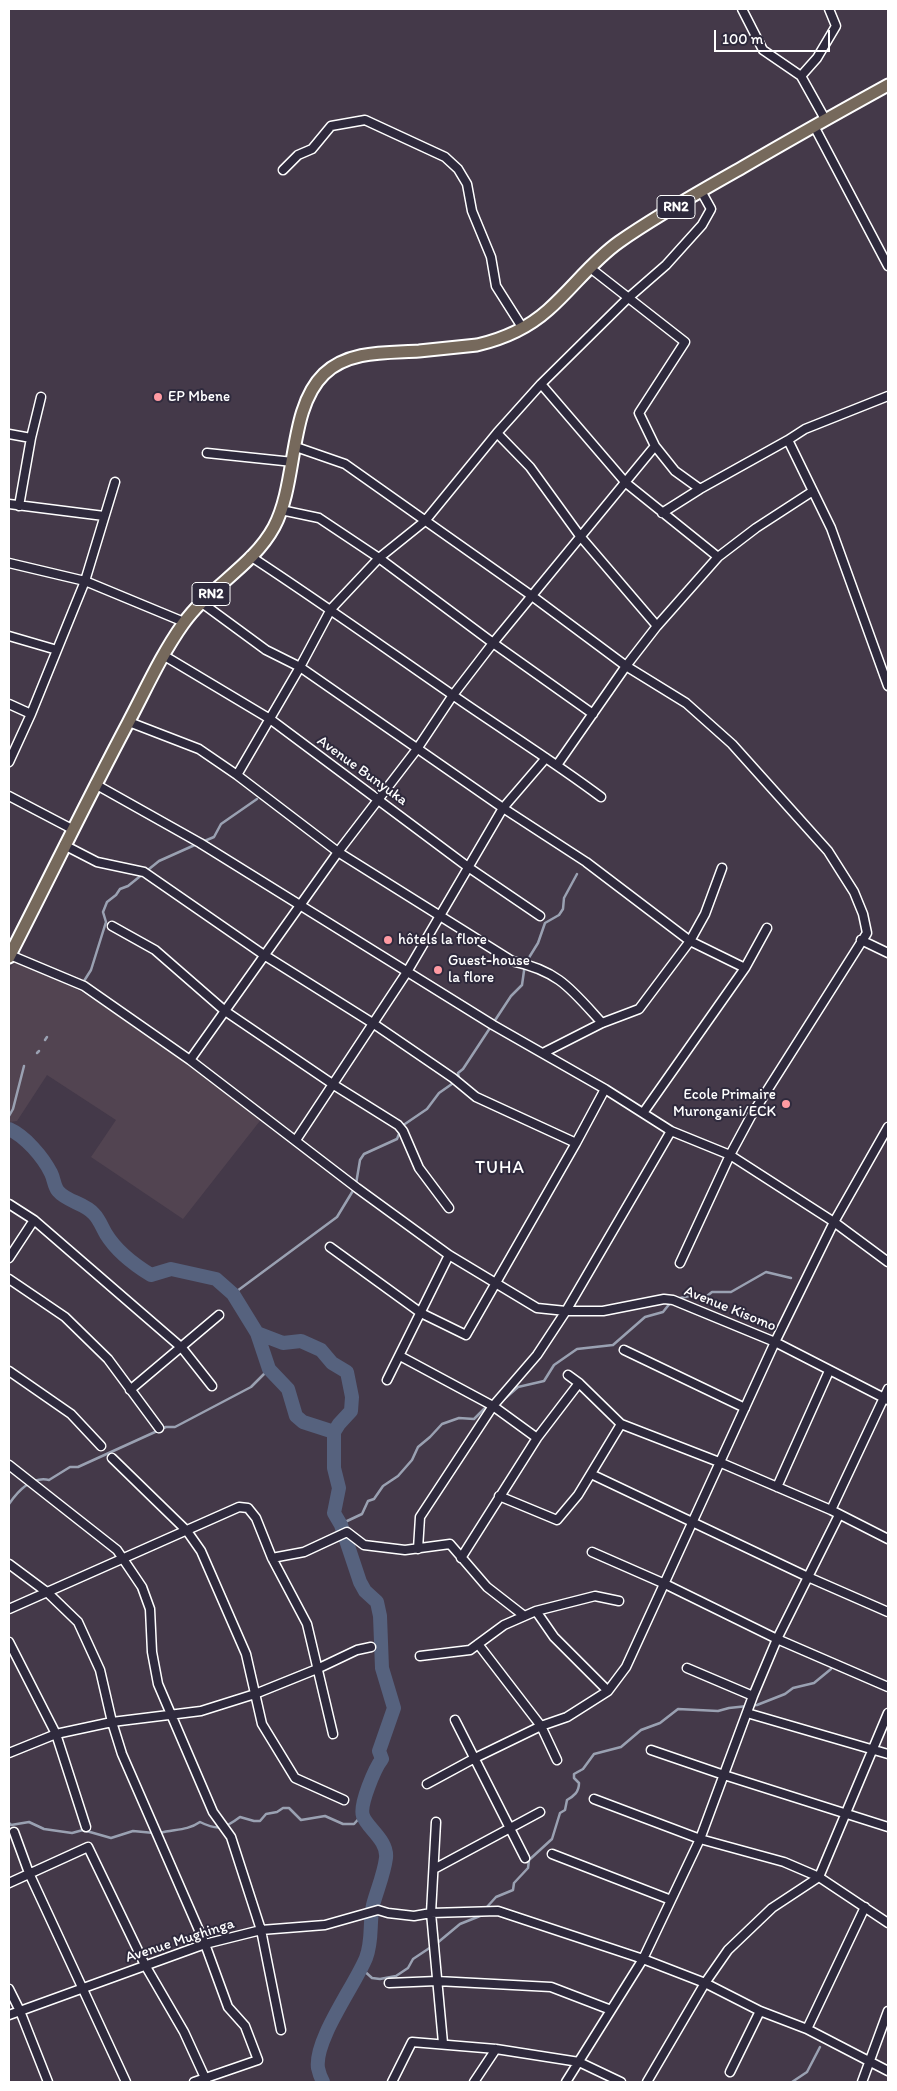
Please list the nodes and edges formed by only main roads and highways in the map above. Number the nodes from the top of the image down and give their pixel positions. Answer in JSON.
{"nodes":[{"id":1,"x":888,"y":85,"type":"edge"},
{"id":2,"x":9,"y":956,"type":"edge"}],
"edges":[{"from":1,"to":2,"type":"highway","number":"RN2"}]}
